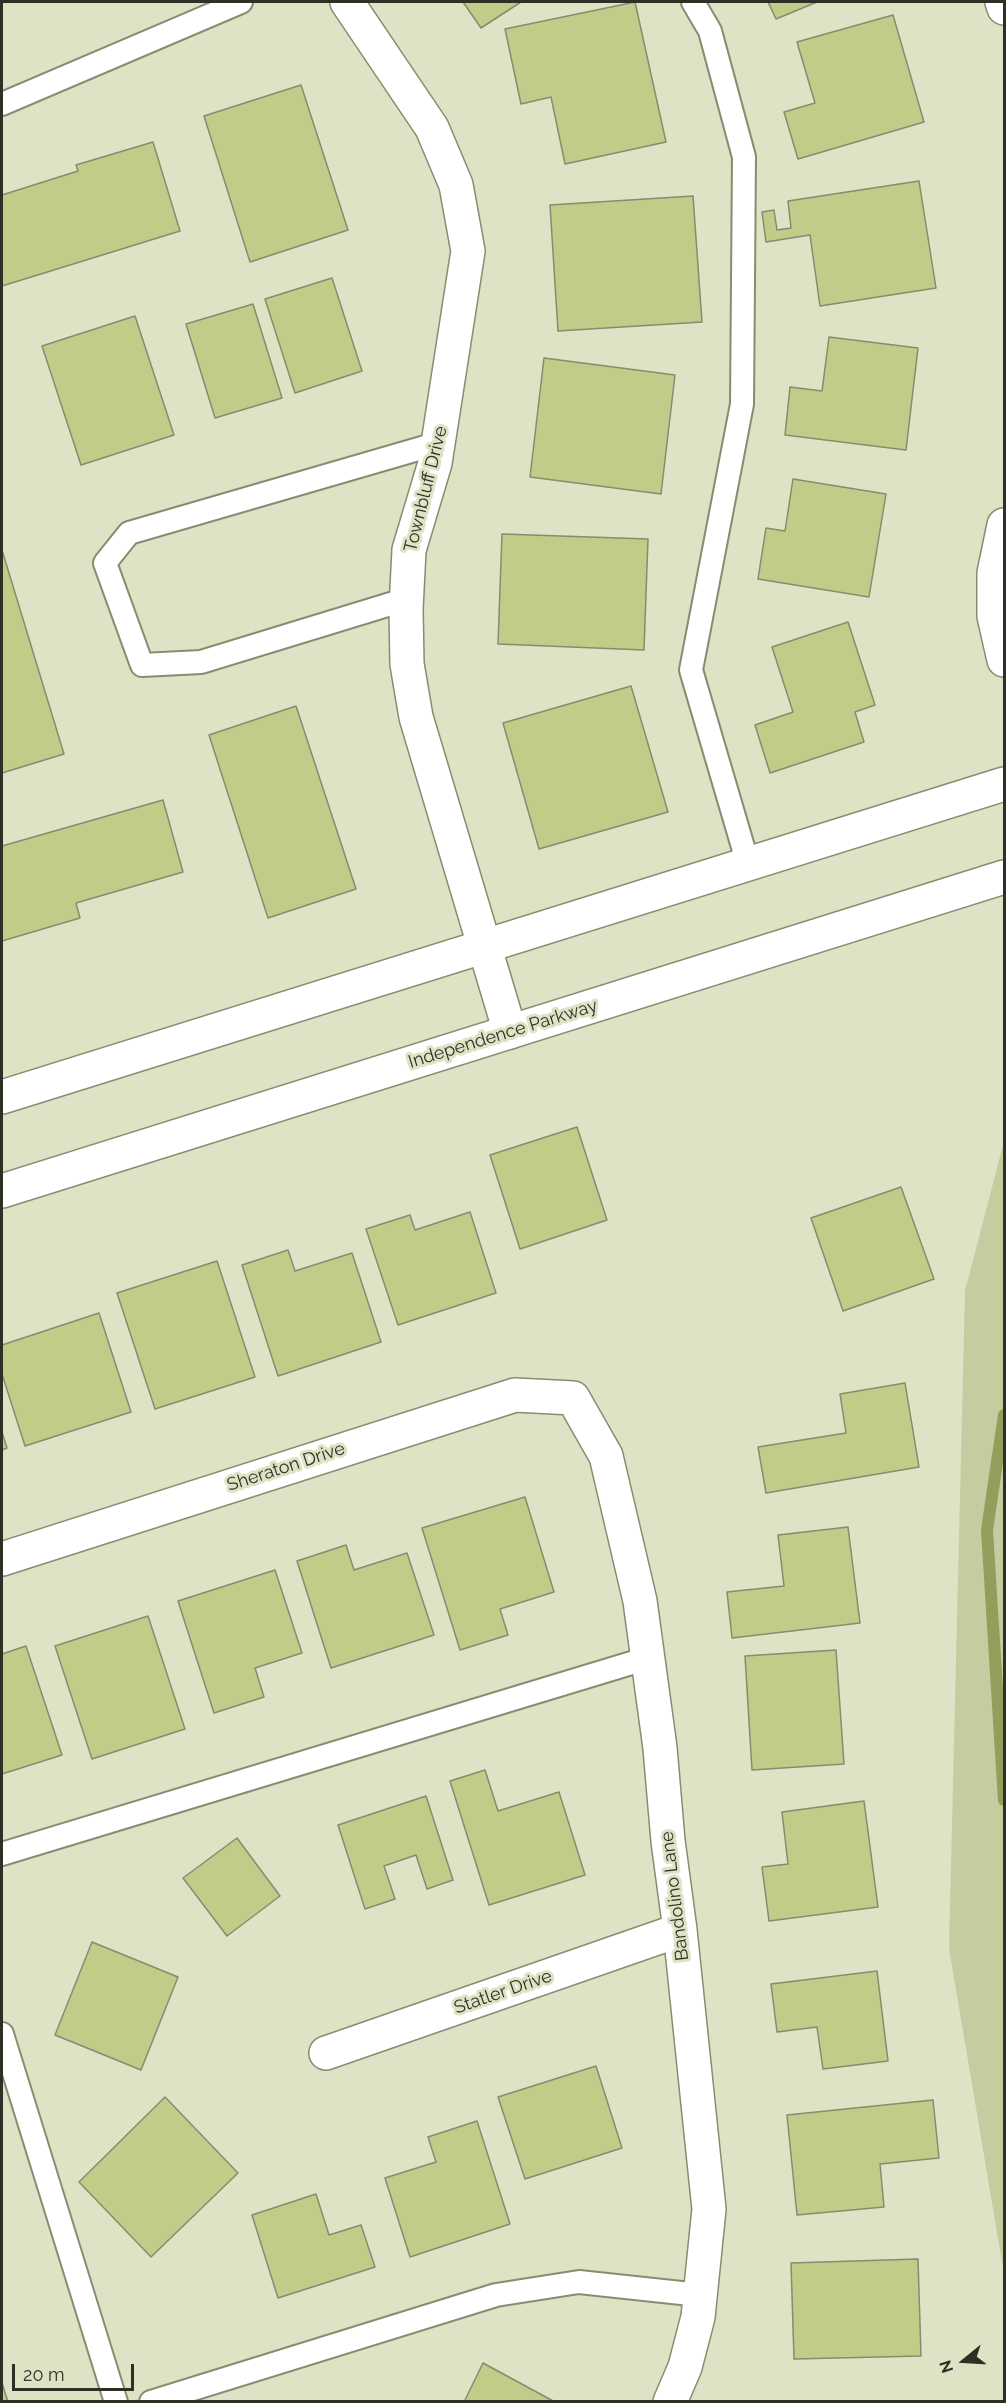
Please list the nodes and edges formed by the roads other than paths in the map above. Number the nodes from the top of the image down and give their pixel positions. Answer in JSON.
{"nodes":[{"id":1,"x":241,"y":2,"type":"edge"},
{"id":2,"x":347,"y":2,"type":"edge"},
{"id":3,"x":693,"y":2,"type":"edge"},
{"id":4,"x":1002,"y":2,"type":"edge"},
{"id":5,"x":1005,"y":8,"type":"edge"},
{"id":6,"x":2,"y":104,"type":"edge"},
{"id":7,"x":439,"y":443,"type":"junction"},
{"id":8,"x":1005,"y":525,"type":"edge"},
{"id":9,"x":407,"y":599,"type":"junction"},
{"id":10,"x":1005,"y":660,"type":"edge"},
{"id":11,"x":1005,"y":784,"type":"edge"},
{"id":12,"x":748,"y":864,"type":"junction"},
{"id":13,"x":1005,"y":877,"type":"edge"},
{"id":14,"x":485,"y":946,"type":"junction"},
{"id":15,"x":510,"y":1032,"type":"junction"},
{"id":16,"x":2,"y":1097,"type":"edge"},
{"id":17,"x":2,"y":1191,"type":"edge"},
{"id":18,"x":573,"y":1398,"type":"joint"},
{"id":19,"x":2,"y":1558,"type":"edge"},
{"id":20,"x":648,"y":1658,"type":"junction"},
{"id":21,"x":2,"y":1854,"type":"edge"},
{"id":22,"x":680,"y":1930,"type":"junction"},
{"id":23,"x":2,"y":2034,"type":"edge"},
{"id":24,"x":326,"y":2053,"type":"dead end"},
{"id":25,"x":700,"y":2295,"type":"junction"},
{"id":26,"x":116,"y":2402,"type":"edge"},
{"id":27,"x":151,"y":2402,"type":"edge"},
{"id":28,"x":670,"y":2402,"type":"edge"}],
"edges":[{"from":1,"to":6,"type":"lane"},
{"from":2,"to":7,"type":"street","name":"Townbluff Drive"},
{"from":3,"to":12,"type":"lane"},
{"from":4,"to":5,"type":"street"},
{"from":7,"to":9,"type":"street","name":"Townbluff Drive"},
{"from":7,"to":9,"type":"lane"},
{"from":8,"to":10,"type":"street"},
{"from":9,"to":14,"type":"street","name":"Townbluff Drive"},
{"from":11,"to":12,"type":"street"},
{"from":12,"to":14,"type":"street"},
{"from":13,"to":15,"type":"street","name":"Independence Parkway"},
{"from":14,"to":15,"type":"street","name":"Townbluff Drive"},
{"from":14,"to":16,"type":"street"},
{"from":15,"to":17,"type":"street","name":"Independence Parkway"},
{"from":18,"to":19,"type":"street","name":"Sheraton Drive"},
{"from":18,"to":20,"type":"street","name":"Bandolino Lane"},
{"from":20,"to":21,"type":"lane"},
{"from":20,"to":22,"type":"street","name":"Bandolino Lane"},
{"from":22,"to":24,"type":"street","name":"Statler Drive"},
{"from":22,"to":25,"type":"street","name":"Bandolino Lane"},
{"from":23,"to":26,"type":"lane"},
{"from":25,"to":27,"type":"lane"},
{"from":25,"to":28,"type":"street","name":"Bandolino Lane"}]}
